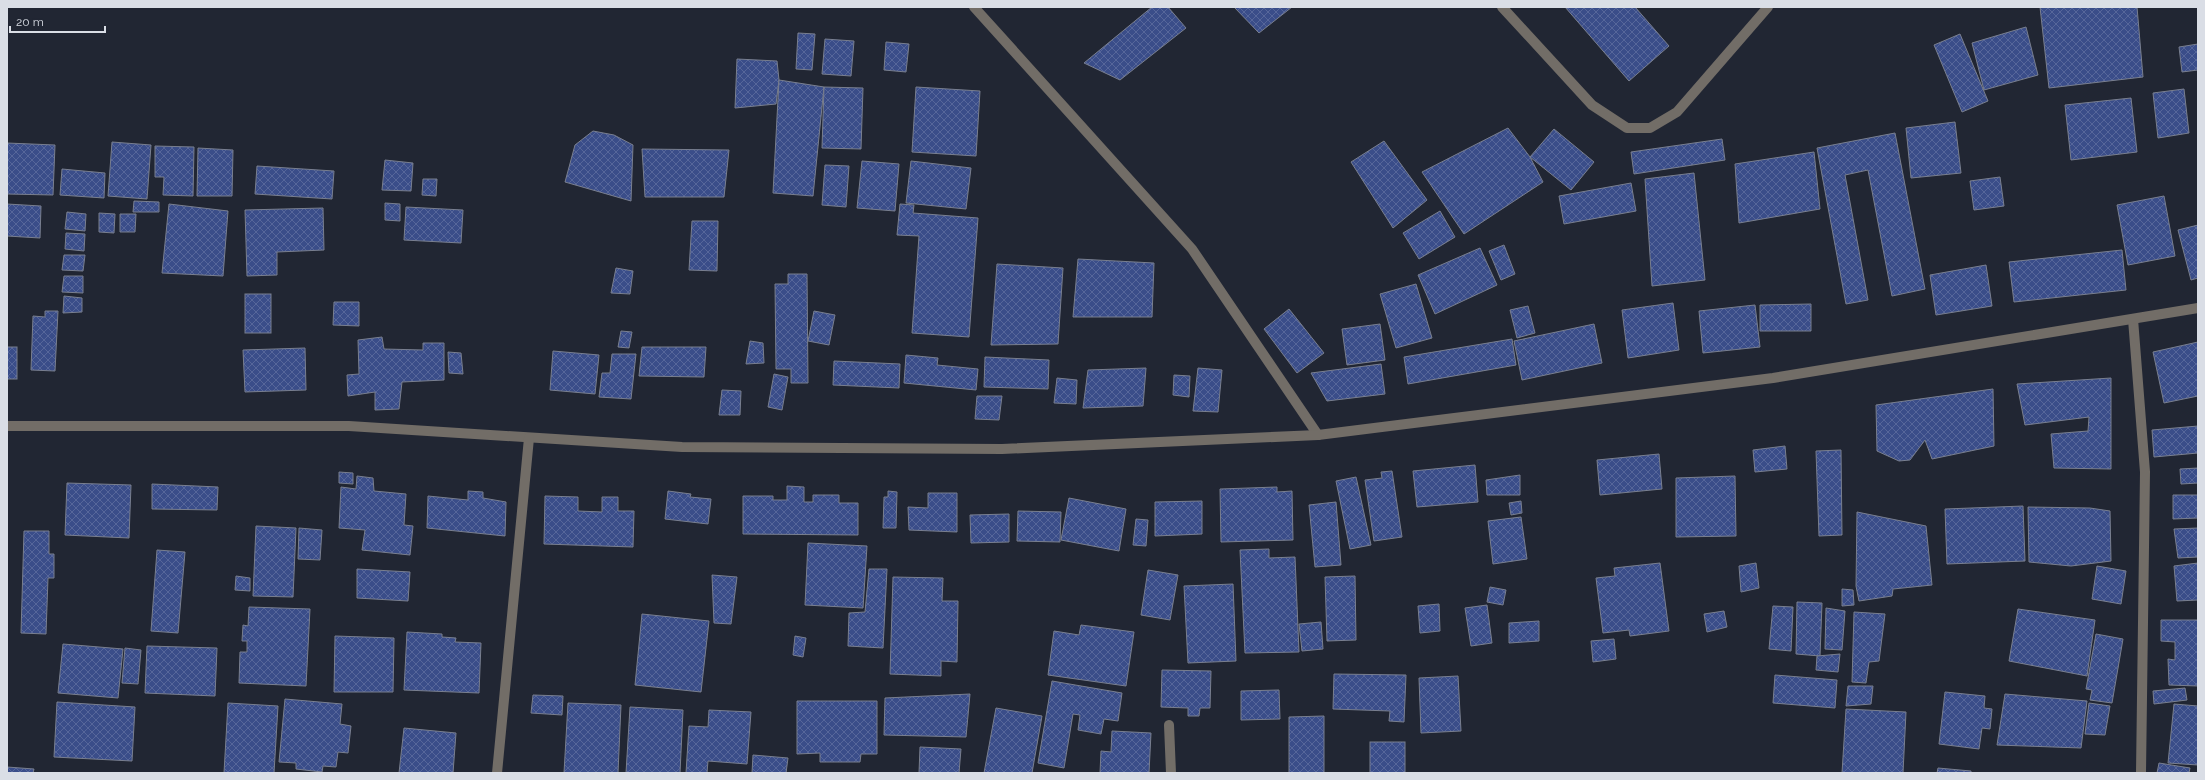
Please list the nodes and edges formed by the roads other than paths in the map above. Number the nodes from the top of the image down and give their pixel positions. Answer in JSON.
{"nodes":[{"id":1,"x":974,"y":7,"type":"edge"},
{"id":2,"x":1502,"y":7,"type":"edge"},
{"id":3,"x":1768,"y":7,"type":"edge"},
{"id":4,"x":2198,"y":308,"type":"edge"},
{"id":5,"x":2133,"y":319,"type":"junction"},
{"id":6,"x":7,"y":426,"type":"edge"},
{"id":7,"x":1318,"y":436,"type":"junction"},
{"id":8,"x":529,"y":438,"type":"junction"},
{"id":9,"x":1169,"y":725,"type":"dead end"},
{"id":10,"x":497,"y":773,"type":"edge"},
{"id":11,"x":1171,"y":773,"type":"edge"},
{"id":12,"x":2141,"y":773,"type":"edge"}],
"edges":[{"from":1,"to":7,"type":"street"},
{"from":2,"to":3,"type":"street"},
{"from":4,"to":5,"type":"street"},
{"from":5,"to":7,"type":"street"},
{"from":5,"to":12,"type":"street"},
{"from":6,"to":8,"type":"street"},
{"from":7,"to":8,"type":"street"},
{"from":8,"to":10,"type":"street"},
{"from":9,"to":11,"type":"street"}]}
